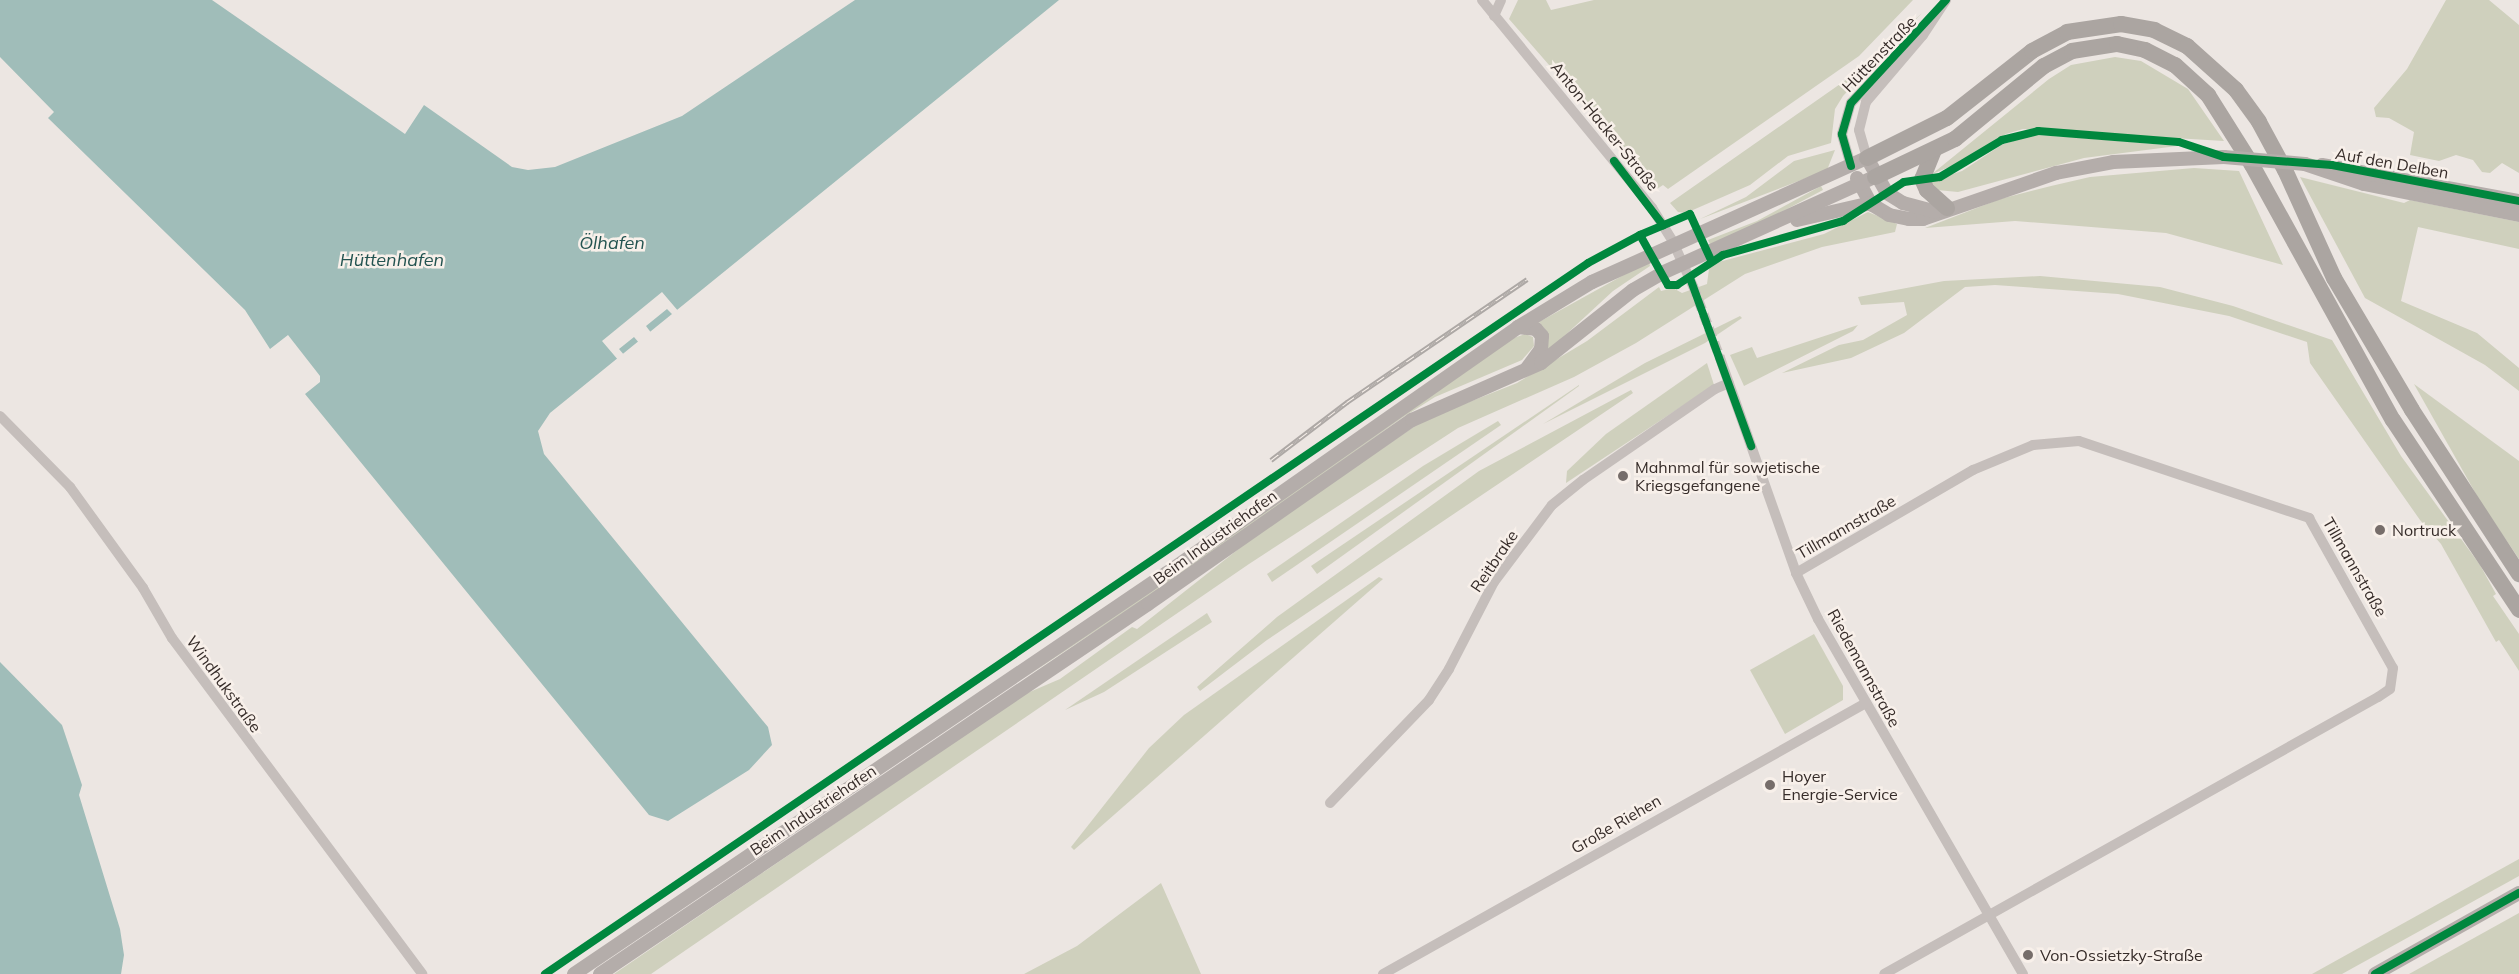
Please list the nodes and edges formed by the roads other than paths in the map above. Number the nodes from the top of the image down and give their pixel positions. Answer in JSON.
{"nodes":[{"id":1,"x":1482,"y":0,"type":"edge"},
{"id":2,"x":1501,"y":0,"type":"edge"},
{"id":3,"x":1946,"y":0,"type":"edge"},
{"id":4,"x":1494,"y":16,"type":"junction"},
{"id":5,"x":1931,"y":20,"type":"junction"},
{"id":6,"x":1934,"y":150,"type":"junction"},
{"id":7,"x":1867,"y":158,"type":"junction"},
{"id":8,"x":2305,"y":164,"type":"junction"},
{"id":9,"x":1851,"y":166,"type":"junction"},
{"id":10,"x":1875,"y":177,"type":"junction"},
{"id":11,"x":1860,"y":184,"type":"junction"},
{"id":12,"x":2519,"y":201,"type":"edge"},
{"id":13,"x":1871,"y":203,"type":"junction"},
{"id":14,"x":1942,"y":210,"type":"junction"},
{"id":15,"x":2519,"y":215,"type":"edge"},
{"id":16,"x":1780,"y":222,"type":"junction"},
{"id":17,"x":1673,"y":242,"type":"junction"},
{"id":18,"x":1683,"y":262,"type":"junction"},
{"id":19,"x":1693,"y":286,"type":"tunnel mouth"},
{"id":20,"x":1518,"y":327,"type":"junction"},
{"id":21,"x":1720,"y":358,"type":"tunnel mouth"},
{"id":22,"x":1524,"y":372,"type":"junction"},
{"id":23,"x":1729,"y":383,"type":"junction"},
{"id":24,"x":0,"y":416,"type":"edge"},
{"id":25,"x":1796,"y":573,"type":"junction"},
{"id":26,"x":2519,"y":574,"type":"edge"},
{"id":27,"x":2519,"y":610,"type":"edge"},
{"id":28,"x":1866,"y":703,"type":"junction"},
{"id":29,"x":1330,"y":803,"type":"dead end"},
{"id":30,"x":2519,"y":893,"type":"edge"},
{"id":31,"x":1989,"y":914,"type":"junction"},
{"id":32,"x":422,"y":974,"type":"edge"},
{"id":33,"x":574,"y":974,"type":"edge"},
{"id":34,"x":600,"y":974,"type":"edge"},
{"id":35,"x":1383,"y":974,"type":"edge"},
{"id":36,"x":1884,"y":974,"type":"edge"},
{"id":37,"x":2023,"y":974,"type":"edge"},
{"id":38,"x":2376,"y":974,"type":"edge"}],
"edges":[{"from":1,"to":4,"type":"street","name":"Anton-Hacker-Straße"},
{"from":2,"to":4,"type":"street"},
{"from":3,"to":5,"type":"street","name":"Hüttenstraße"},
{"from":4,"to":17,"type":"street","name":"Anton-Hacker-Straße"},
{"from":5,"to":7,"type":"street","name":"Hüttenstraße"},
{"from":5,"to":9,"type":"street","name":"Hüttenstraße"},
{"from":6,"to":10,"type":"highway"},
{"from":6,"to":14,"type":"highway"},
{"from":6,"to":27,"type":"highway"},
{"from":7,"to":9,"type":"main road","name":"Beim Industriehafen"},
{"from":7,"to":10,"type":"main road"},
{"from":7,"to":26,"type":"highway"},
{"from":8,"to":12,"type":"main road","name":"Auf den Delben"},
{"from":8,"to":14,"type":"main road","name":"Auf den Delben","bridge":true},
{"from":8,"to":15,"type":"main road","name":"Auf den Delben"},
{"from":9,"to":11,"type":"main road"},
{"from":9,"to":17,"type":"main road","name":"Beim Industriehafen"},
{"from":10,"to":11,"type":"main road","name":"Beim Industriehafen"},
{"from":10,"to":14,"type":"main road"},
{"from":11,"to":13,"type":"main road"},
{"from":11,"to":16,"type":"main road","name":"Beim Industriehafen"},
{"from":13,"to":14,"type":"main road","name":"Auf den Delben"},
{"from":13,"to":16,"type":"main road"},
{"from":16,"to":18,"type":"main road","name":"Beim Industriehafen"},
{"from":17,"to":18,"type":"street","name":"Anton-Hacker-Straße"},
{"from":17,"to":20,"type":"main road","name":"Beim Industriehafen"},
{"from":18,"to":19,"type":"street"},
{"from":18,"to":22,"type":"main road","name":"Beim Industriehafen"},
{"from":20,"to":22,"type":"main road"},
{"from":20,"to":33,"type":"main road","name":"Beim Industriehafen"},
{"from":21,"to":23,"type":"street","name":"Riedemannstraße"},
{"from":22,"to":34,"type":"main road","name":"Beim Industriehafen"},
{"from":23,"to":25,"type":"street","name":"Riedemannstraße"},
{"from":23,"to":29,"type":"street","name":"Reitbrake"},
{"from":24,"to":32,"type":"street","name":"Windhukstraße"},
{"from":25,"to":28,"type":"street","name":"Riedemannstraße"},
{"from":25,"to":31,"type":"street","name":"Tillmannstraße"},
{"from":28,"to":31,"type":"street","name":"Riedemannstraße"},
{"from":28,"to":35,"type":"street","name":"Große Riehen"},
{"from":30,"to":38,"type":"main road"},
{"from":31,"to":36,"type":"street"},
{"from":31,"to":37,"type":"street","name":"Riedemannstraße"}]}
